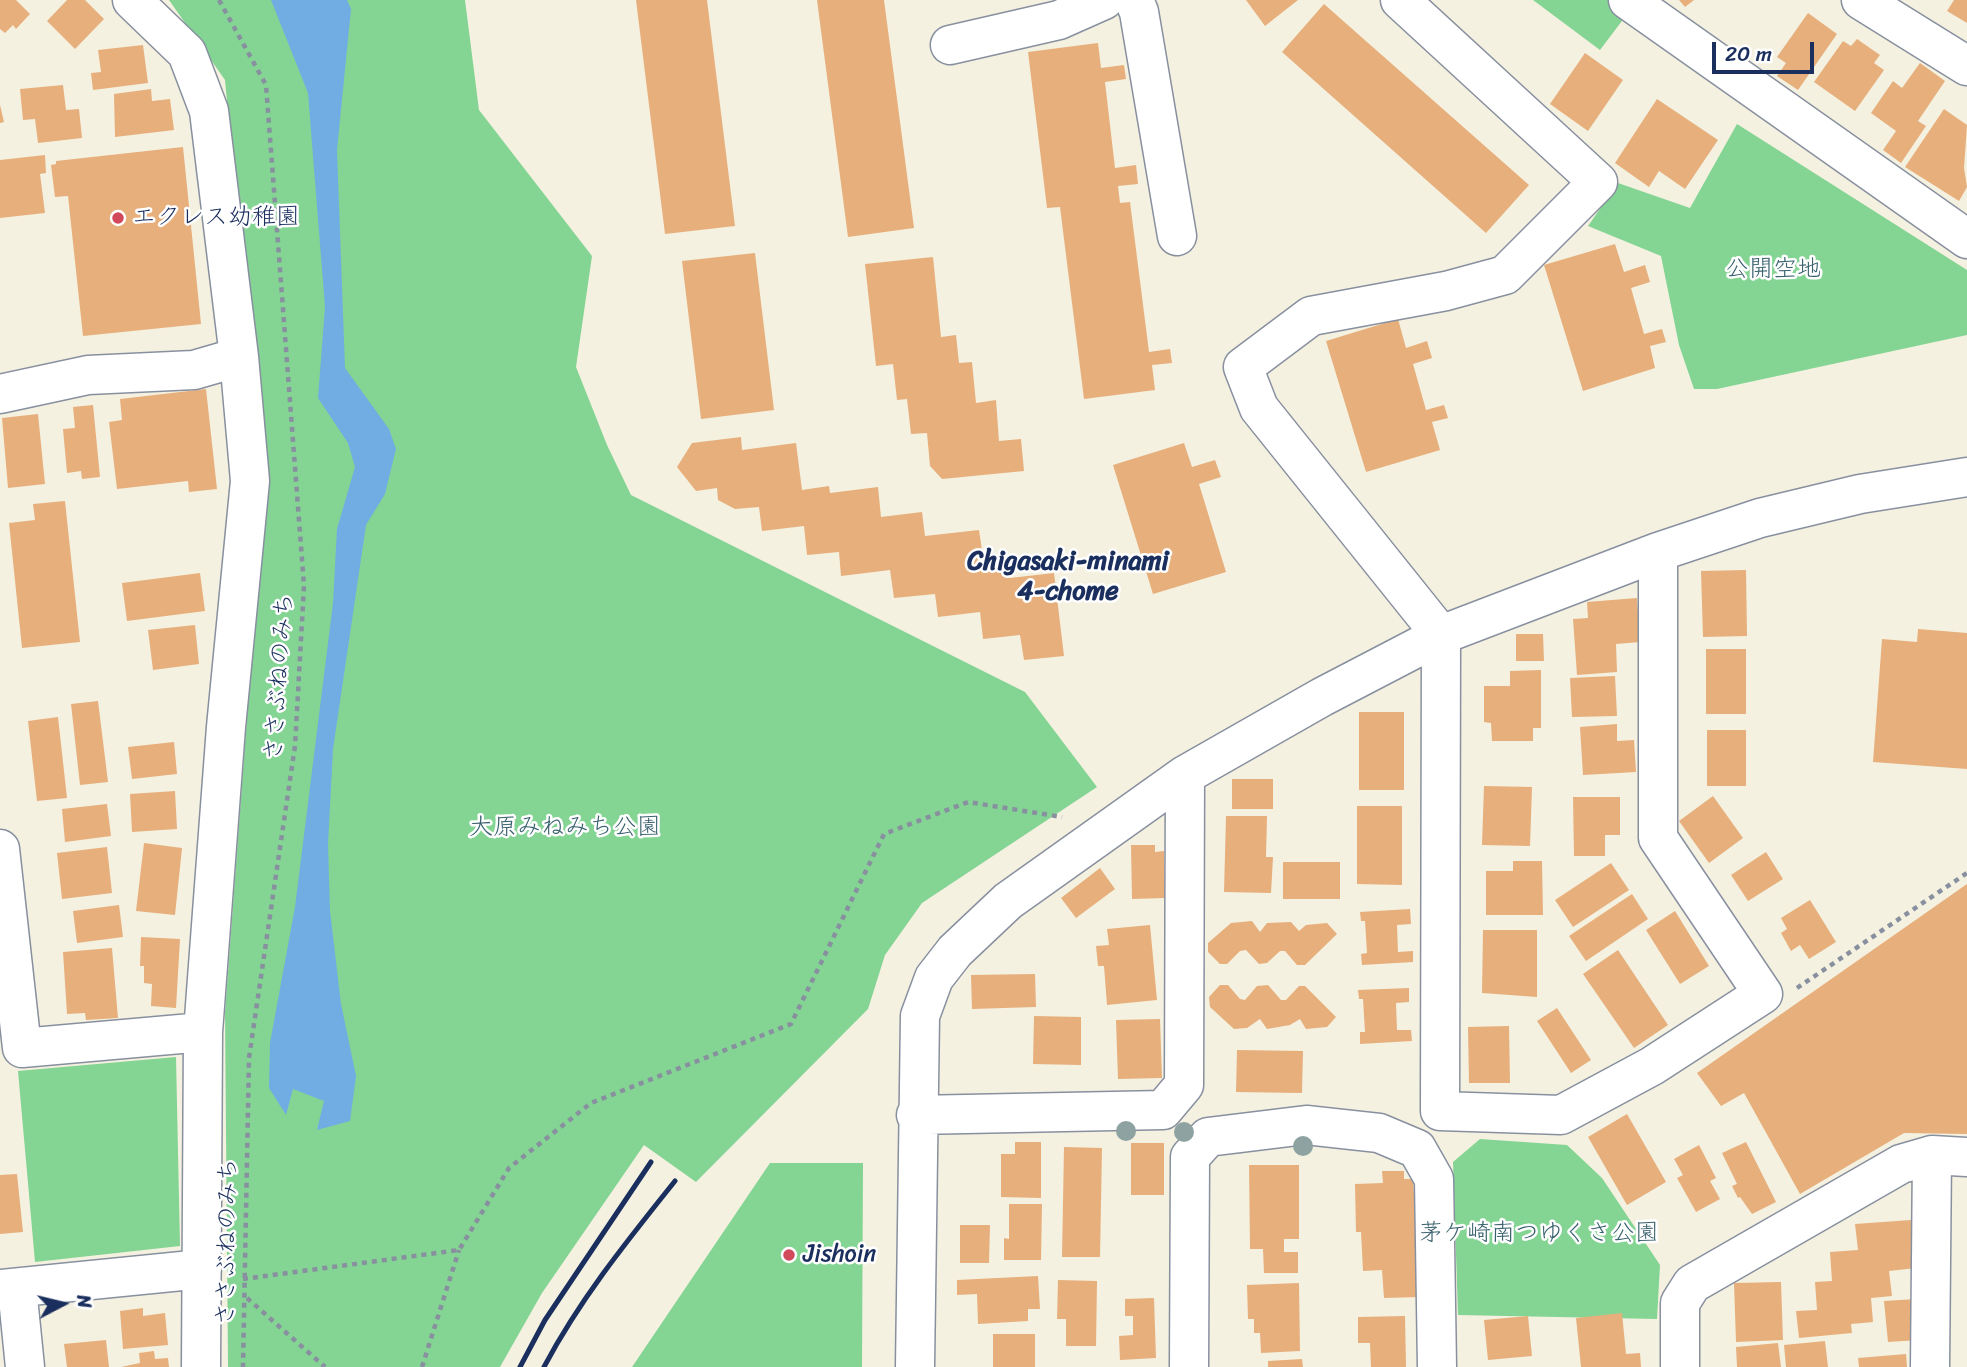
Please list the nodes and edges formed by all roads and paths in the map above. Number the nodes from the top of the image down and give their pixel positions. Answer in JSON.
{"nodes":[{"id":1,"x":132,"y":0,"type":"edge"},
{"id":2,"x":219,"y":0,"type":"edge"},
{"id":3,"x":1104,"y":0,"type":"edge"},
{"id":4,"x":1134,"y":0,"type":"edge"},
{"id":5,"x":1400,"y":0,"type":"edge"},
{"id":6,"x":1628,"y":0,"type":"edge"},
{"id":7,"x":1861,"y":0,"type":"edge"},
{"id":8,"x":950,"y":45,"type":"dead end"},
{"id":9,"x":1967,"y":66,"type":"edge"},
{"id":10,"x":1177,"y":236,"type":"dead end"},
{"id":11,"x":1967,"y":239,"type":"edge"},
{"id":12,"x":239,"y":357,"type":"junction"},
{"id":13,"x":0,"y":394,"type":"edge"},
{"id":14,"x":1967,"y":477,"type":"edge"},
{"id":15,"x":1658,"y":552,"type":"junction"},
{"id":16,"x":1441,"y":635,"type":"junction"},
{"id":17,"x":1185,"y":775,"type":"junction"},
{"id":18,"x":1072,"y":819,"type":"dead end"},
{"id":19,"x":0,"y":849,"type":"edge"},
{"id":20,"x":1965,"y":873,"type":"edge"},
{"id":21,"x":1763,"y":994,"type":"junction"},
{"id":22,"x":203,"y":1032,"type":"junction"},
{"id":23,"x":916,"y":1115,"type":"junction"},
{"id":24,"x":1950,"y":1156,"type":"edge"},
{"id":25,"x":459,"y":1250,"type":"junction"},
{"id":26,"x":202,"y":1269,"type":"junction"},
{"id":27,"x":244,"y":1279,"type":"junction"},
{"id":28,"x":8,"y":1288,"type":"edge"},
{"id":29,"x":246,"y":1297,"type":"junction"},
{"id":30,"x":25,"y":1367,"type":"edge"},
{"id":31,"x":201,"y":1367,"type":"edge"},
{"id":32,"x":243,"y":1367,"type":"edge"},
{"id":33,"x":325,"y":1367,"type":"edge"},
{"id":34,"x":422,"y":1367,"type":"edge"},
{"id":35,"x":915,"y":1367,"type":"edge"},
{"id":36,"x":1189,"y":1367,"type":"edge"},
{"id":37,"x":1437,"y":1367,"type":"edge"},
{"id":38,"x":1680,"y":1367,"type":"edge"},
{"id":39,"x":1930,"y":1367,"type":"edge"}],
"edges":[{"from":1,"to":12,"type":"street"},
{"from":2,"to":27,"type":"path","name":"ささぶねのみち"},
{"from":3,"to":8,"type":"street"},
{"from":4,"to":10,"type":"street"},
{"from":5,"to":16,"type":"street"},
{"from":6,"to":11,"type":"street"},
{"from":7,"to":9,"type":"street"},
{"from":12,"to":13,"type":"street"},
{"from":12,"to":22,"type":"street"},
{"from":14,"to":15,"type":"street"},
{"from":15,"to":16,"type":"street"},
{"from":15,"to":21,"type":"street"},
{"from":16,"to":17,"type":"street"},
{"from":16,"to":21,"type":"street"},
{"from":17,"to":23,"type":"street"},
{"from":17,"to":23,"type":"street"},
{"from":18,"to":25,"type":"path"},
{"from":19,"to":22,"type":"street"},
{"from":20,"to":21,"type":"path"},
{"from":22,"to":26,"type":"street"},
{"from":23,"to":35,"type":"street"},
{"from":24,"to":38,"type":"street"},
{"from":24,"to":39,"type":"street"},
{"from":25,"to":27,"type":"path"},
{"from":25,"to":34,"type":"path"},
{"from":26,"to":28,"type":"street"},
{"from":26,"to":31,"type":"street"},
{"from":27,"to":29,"type":"path","name":"ささぶねのみち"},
{"from":28,"to":30,"type":"street"},
{"from":29,"to":32,"type":"path","name":"ささぶねのみち"},
{"from":29,"to":33,"type":"path"},
{"from":36,"to":37,"type":"street"}]}
